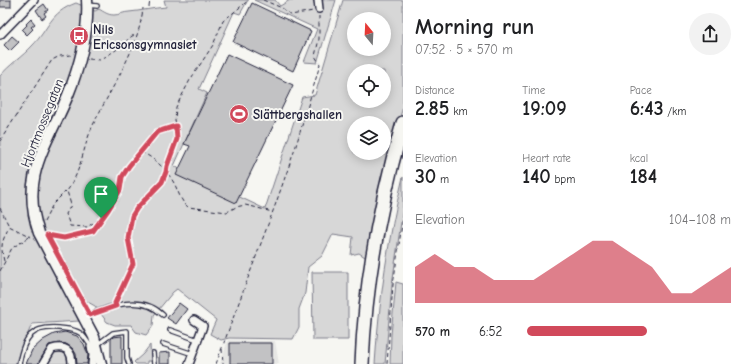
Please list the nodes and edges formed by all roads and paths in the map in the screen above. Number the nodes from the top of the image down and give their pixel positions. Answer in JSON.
{"nodes":[{"id":1,"x":34,"y":0,"type":"edge"},
{"id":2,"x":150,"y":0,"type":"edge"},
{"id":3,"x":249,"y":0,"type":"edge"},
{"id":4,"x":263,"y":0,"type":"edge"},
{"id":5,"x":318,"y":0,"type":"edge"},
{"id":6,"x":90,"y":4,"type":"edge"},
{"id":7,"x":149,"y":7,"type":"dead end"},
{"id":8,"x":143,"y":8,"type":"dead end"},
{"id":9,"x":319,"y":10,"type":"junction"},
{"id":10,"x":137,"y":34,"type":"junction"},
{"id":11,"x":0,"y":35,"type":"edge"},
{"id":12,"x":80,"y":58,"type":"junction"},
{"id":13,"x":95,"y":59,"type":"dead end"},
{"id":14,"x":403,"y":123,"type":"edge"},
{"id":15,"x":176,"y":126,"type":"junction"},
{"id":16,"x":0,"y":141,"type":"edge"},
{"id":17,"x":403,"y":150,"type":"edge"},
{"id":18,"x":141,"y":152,"type":"junction"},
{"id":19,"x":166,"y":172,"type":"junction"},
{"id":20,"x":67,"y":190,"type":"junction"},
{"id":21,"x":0,"y":208,"type":"edge"},
{"id":22,"x":272,"y":212,"type":"junction"},
{"id":23,"x":101,"y":218,"type":"junction"},
{"id":24,"x":403,"y":218,"type":"edge"},
{"id":25,"x":9,"y":226,"type":"junction"},
{"id":26,"x":39,"y":235,"type":"junction"},
{"id":27,"x":5,"y":262,"type":"junction"},
{"id":28,"x":0,"y":271,"type":"edge"},
{"id":29,"x":116,"y":306,"type":"junction"},
{"id":30,"x":163,"y":316,"type":"dead end"},
{"id":31,"x":84,"y":317,"type":"junction"},
{"id":32,"x":194,"y":320,"type":"dead end"},
{"id":33,"x":170,"y":330,"type":"dead end"},
{"id":34,"x":198,"y":340,"type":"junction"},
{"id":35,"x":163,"y":344,"type":"dead end"},
{"id":36,"x":94,"y":346,"type":"junction"},
{"id":37,"x":222,"y":348,"type":"junction"},
{"id":38,"x":153,"y":353,"type":"dead end"},
{"id":39,"x":193,"y":354,"type":"junction"},
{"id":40,"x":18,"y":364,"type":"edge"},
{"id":41,"x":43,"y":364,"type":"edge"},
{"id":42,"x":72,"y":364,"type":"edge"},
{"id":43,"x":92,"y":364,"type":"edge"},
{"id":44,"x":101,"y":364,"type":"edge"},
{"id":45,"x":129,"y":364,"type":"edge"},
{"id":46,"x":154,"y":364,"type":"edge"},
{"id":47,"x":189,"y":364,"type":"edge"},
{"id":48,"x":216,"y":364,"type":"edge"},
{"id":49,"x":223,"y":364,"type":"edge"},
{"id":50,"x":362,"y":364,"type":"edge"},
{"id":51,"x":370,"y":364,"type":"edge"},
{"id":52,"x":388,"y":364,"type":"edge"}],
"edges":[{"from":1,"to":11,"type":"street"},
{"from":2,"to":7,"type":"path"},
{"from":3,"to":15,"type":"path"},
{"from":4,"to":9,"type":"path"},
{"from":5,"to":9,"type":"street"},
{"from":6,"to":12,"type":"street","name":"Hjortmossegatan"},
{"from":8,"to":10,"type":"path"},
{"from":9,"to":22,"type":"path"},
{"from":10,"to":13,"type":"path"},
{"from":10,"to":20,"type":"path"},
{"from":12,"to":16,"type":"path"},
{"from":12,"to":26,"type":"street","name":"Hjortmossegatan"},
{"from":14,"to":50,"type":"highway"},
{"from":15,"to":18,"type":"path"},
{"from":15,"to":19,"type":"path"},
{"from":17,"to":51,"type":"highway"},
{"from":18,"to":19,"type":"path"},
{"from":18,"to":23,"type":"path"},
{"from":19,"to":22,"type":"path"},
{"from":19,"to":29,"type":"path"},
{"from":20,"to":23,"type":"path"},
{"from":20,"to":26,"type":"path"},
{"from":21,"to":25,"type":"path"},
{"from":22,"to":37,"type":"path"},
{"from":23,"to":26,"type":"path"},
{"from":24,"to":52,"type":"path"},
{"from":25,"to":26,"type":"path"},
{"from":25,"to":27,"type":"path"},
{"from":26,"to":27,"type":"path"},
{"from":26,"to":31,"type":"street","name":"Hjortmossegatan"},
{"from":27,"to":28,"type":"path"},
{"from":29,"to":30,"type":"lane"},
{"from":29,"to":31,"type":"lane"},
{"from":31,"to":36,"type":"street","name":"Hjortmossegatan"},
{"from":32,"to":34,"type":"street"},
{"from":33,"to":34,"type":"lane"},
{"from":34,"to":39,"type":"street"},
{"from":35,"to":39,"type":"lane"},
{"from":36,"to":40,"type":"lane","name":"Hjortmossegatan"},
{"from":36,"to":43,"type":"street"},
{"from":36,"to":44,"type":"street","name":"Hjortmossegatan"},
{"from":36,"to":45,"type":"lane"},
{"from":37,"to":48,"type":"path"},
{"from":37,"to":49,"type":"path"},
{"from":38,"to":46,"type":"lane"},
{"from":39,"to":47,"type":"street"},
{"from":41,"to":42,"type":"street"}]}
